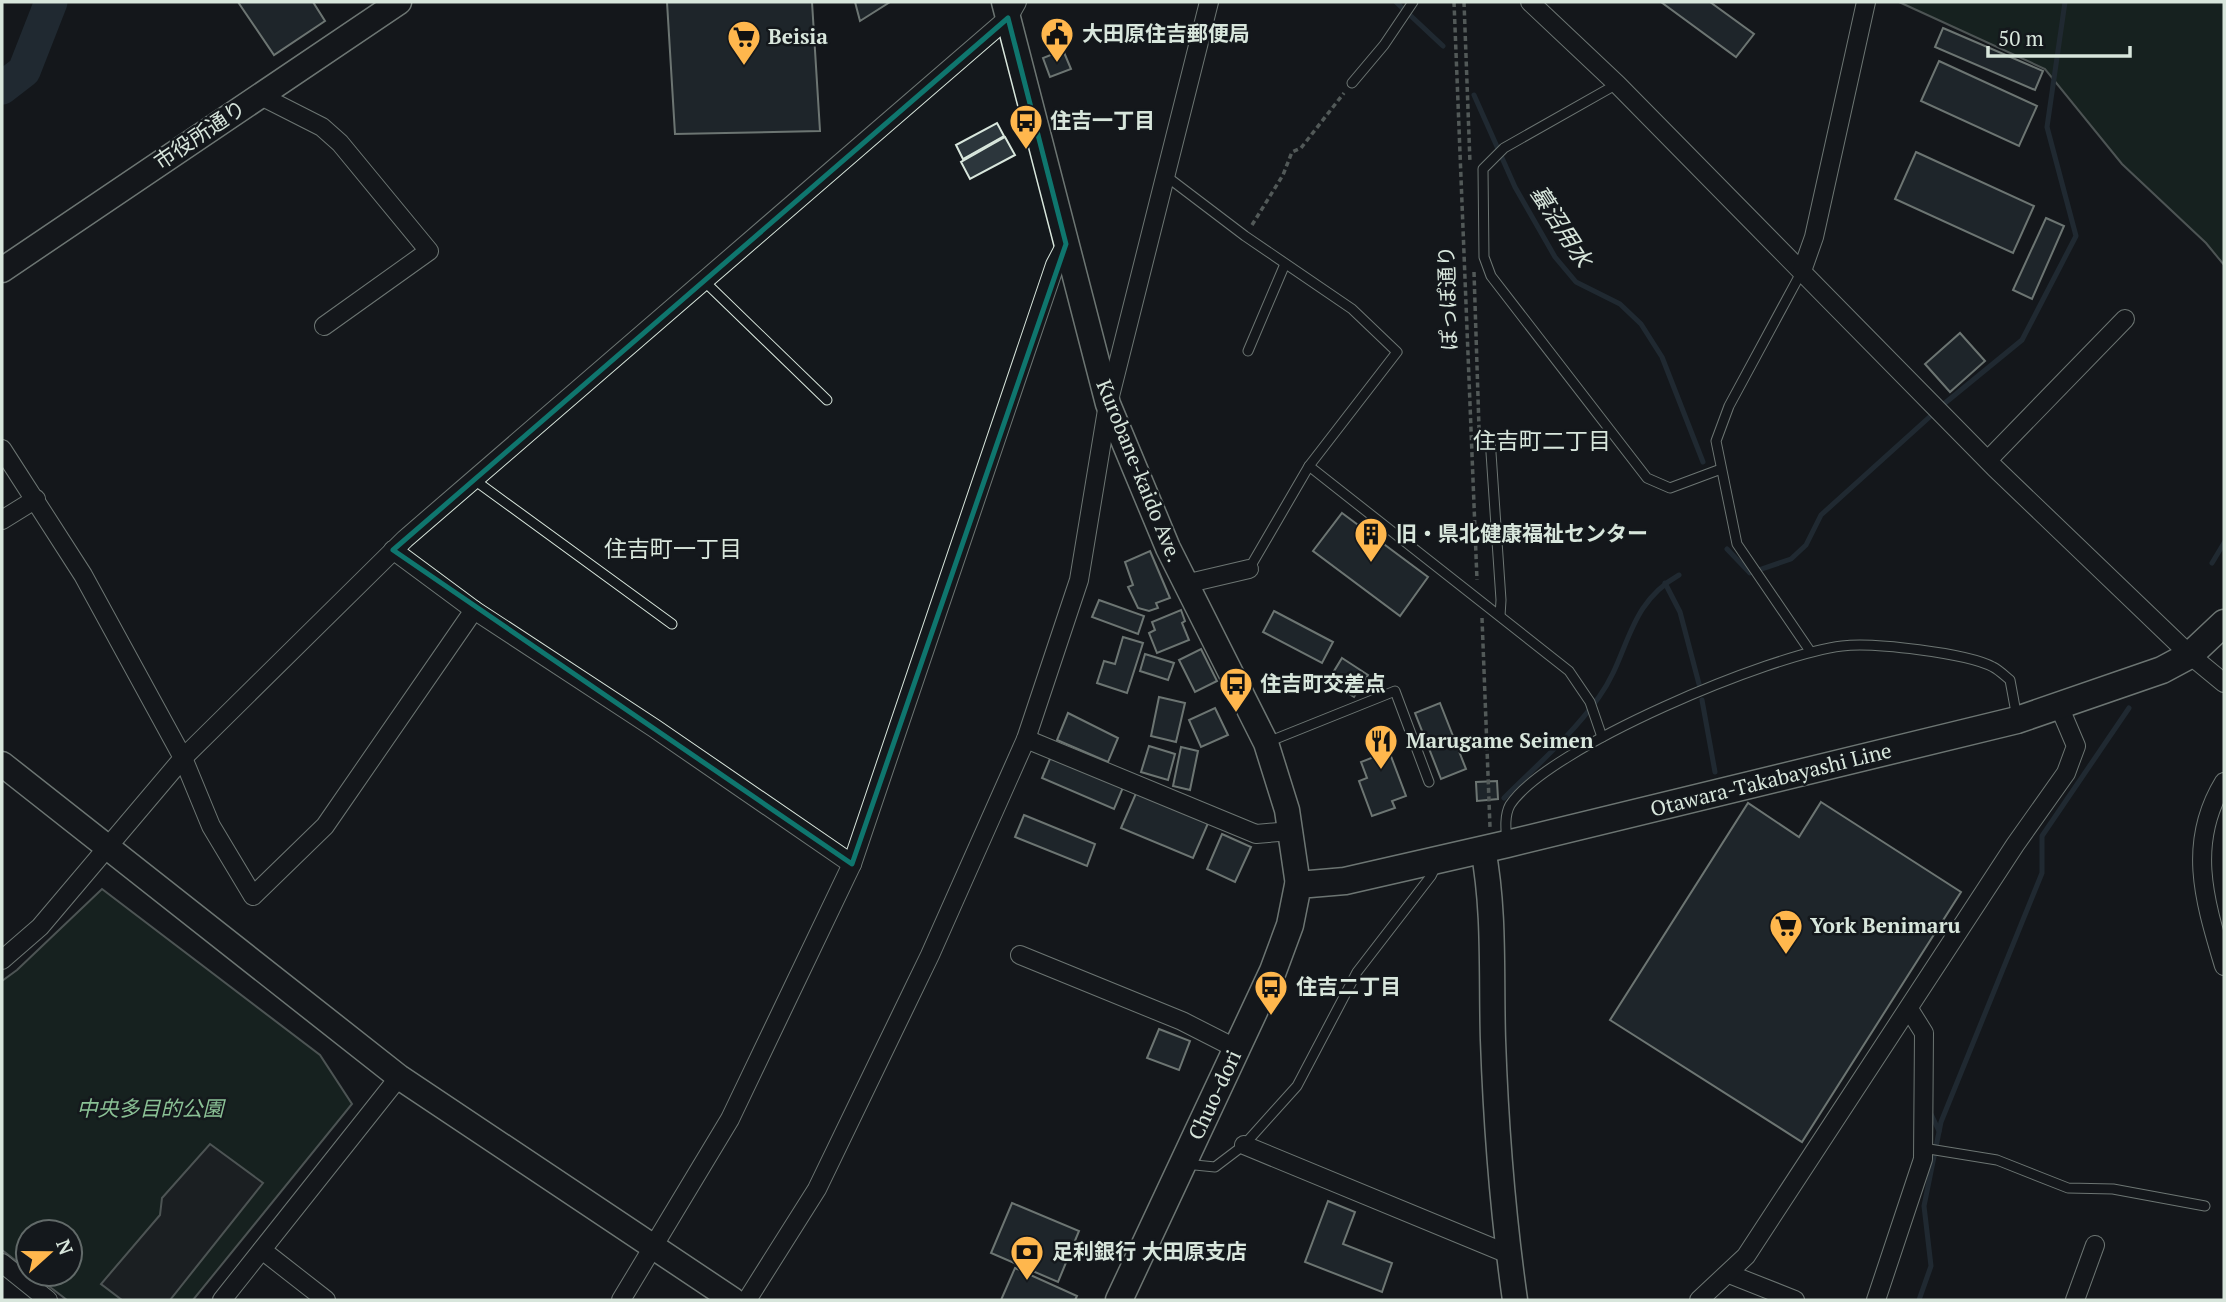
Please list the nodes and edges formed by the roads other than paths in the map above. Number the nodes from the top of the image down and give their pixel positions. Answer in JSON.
{"nodes":[{"id":1,"x":399,"y":2,"type":"edge"},
{"id":2,"x":1209,"y":2,"type":"edge"},
{"id":3,"x":1413,"y":2,"type":"edge"},
{"id":4,"x":1530,"y":2,"type":"edge"},
{"id":5,"x":1866,"y":2,"type":"edge"},
{"id":6,"x":1010,"y":7,"type":"edge"},
{"id":7,"x":1352,"y":83,"type":"road end"},
{"id":8,"x":1617,"y":84,"type":"junction"},
{"id":9,"x":259,"y":95,"type":"junction"},
{"id":10,"x":1166,"y":176,"type":"junction"},
{"id":11,"x":1066,"y":244,"type":"junction"},
{"id":12,"x":1285,"y":264,"type":"junction"},
{"id":13,"x":2,"y":270,"type":"edge"},
{"id":14,"x":1802,"y":271,"type":"junction"},
{"id":15,"x":703,"y":280,"type":"junction"},
{"id":16,"x":2125,"y":319,"type":"dead end"},
{"id":17,"x":324,"y":326,"type":"dead end"},
{"id":18,"x":1248,"y":351,"type":"dead end"},
{"id":19,"x":827,"y":400,"type":"dead end"},
{"id":20,"x":1108,"y":404,"type":"junction"},
{"id":21,"x":1485,"y":437,"type":"road end"},
{"id":22,"x":2,"y":449,"type":"edge"},
{"id":23,"x":1988,"y":460,"type":"junction"},
{"id":24,"x":1309,"y":466,"type":"junction"},
{"id":25,"x":1721,"y":469,"type":"junction"},
{"id":26,"x":473,"y":479,"type":"junction"},
{"id":27,"x":36,"y":499,"type":"junction"},
{"id":28,"x":2,"y":520,"type":"edge"},
{"id":29,"x":393,"y":550,"type":"junction"},
{"id":30,"x":1249,"y":569,"type":"joint"},
{"id":31,"x":1185,"y":584,"type":"junction"},
{"id":32,"x":474,"y":610,"type":"junction"},
{"id":33,"x":1500,"y":616,"type":"junction"},
{"id":34,"x":2224,"y":623,"type":"edge"},
{"id":35,"x":672,"y":624,"type":"dead end"},
{"id":36,"x":1810,"y":651,"type":"junction"},
{"id":37,"x":2190,"y":655,"type":"junction"},
{"id":38,"x":2224,"y":684,"type":"edge"},
{"id":39,"x":2059,"y":706,"type":"junction"},
{"id":40,"x":2017,"y":720,"type":"junction"},
{"id":41,"x":1602,"y":737,"type":"junction"},
{"id":42,"x":1026,"y":739,"type":"junction"},
{"id":43,"x":1266,"y":743,"type":"junction"},
{"id":44,"x":183,"y":758,"type":"junction"},
{"id":45,"x":2,"y":764,"type":"edge"},
{"id":46,"x":1429,"y":782,"type":"dead end"},
{"id":47,"x":2224,"y":782,"type":"edge"},
{"id":48,"x":1291,"y":831,"type":"junction"},
{"id":49,"x":1493,"y":841,"type":"junction"},
{"id":50,"x":109,"y":848,"type":"junction"},
{"id":51,"x":1439,"y":859,"type":"junction"},
{"id":52,"x":852,"y":864,"type":"junction"},
{"id":53,"x":1298,"y":885,"type":"junction"},
{"id":54,"x":2206,"y":906,"type":"junction"},
{"id":55,"x":2224,"y":911,"type":"edge"},
{"id":56,"x":1020,"y":955,"type":"dead end"},
{"id":57,"x":2,"y":960,"type":"edge"},
{"id":58,"x":2224,"y":966,"type":"edge"},
{"id":59,"x":1909,"y":1009,"type":"junction"},
{"id":60,"x":1237,"y":1049,"type":"junction"},
{"id":61,"x":399,"y":1077,"type":"junction"},
{"id":62,"x":1244,"y":1145,"type":"junction"},
{"id":63,"x":1923,"y":1147,"type":"junction"},
{"id":64,"x":1183,"y":1163,"type":"junction"},
{"id":65,"x":2205,"y":1206,"type":"dead end"},
{"id":66,"x":2095,"y":1245,"type":"dead end"},
{"id":67,"x":653,"y":1248,"type":"junction"},
{"id":68,"x":262,"y":1250,"type":"junction"},
{"id":69,"x":1508,"y":1254,"type":"junction"},
{"id":70,"x":2,"y":1263,"type":"edge"},
{"id":71,"x":1729,"y":1274,"type":"junction"},
{"id":72,"x":48,"y":1300,"type":"edge"},
{"id":73,"x":222,"y":1300,"type":"edge"},
{"id":74,"x":326,"y":1300,"type":"edge"},
{"id":75,"x":621,"y":1300,"type":"edge"},
{"id":76,"x":733,"y":1300,"type":"edge"},
{"id":77,"x":747,"y":1300,"type":"edge"},
{"id":78,"x":1119,"y":1300,"type":"edge"},
{"id":79,"x":1515,"y":1300,"type":"edge"},
{"id":80,"x":1699,"y":1300,"type":"edge"},
{"id":81,"x":1795,"y":1300,"type":"edge"},
{"id":82,"x":1876,"y":1300,"type":"edge"},
{"id":83,"x":2075,"y":1300,"type":"edge"}],
"edges":[{"from":1,"to":9,"type":"street","name":"市役所通り"},
{"from":2,"to":10,"type":"street"},
{"from":3,"to":7,"type":"lane"},
{"from":4,"to":8,"type":"street"},
{"from":5,"to":14,"type":"street"},
{"from":6,"to":11,"type":"street","name":"Kurobane-kaido Ave."},
{"from":6,"to":15,"type":"street"},
{"from":8,"to":14,"type":"street"},
{"from":8,"to":25,"type":"lane"},
{"from":9,"to":13,"type":"street","name":"市役所通り"},
{"from":9,"to":17,"type":"street"},
{"from":10,"to":12,"type":"lane"},
{"from":10,"to":20,"type":"street"},
{"from":11,"to":20,"type":"street","name":"Kurobane-kaido Ave."},
{"from":11,"to":52,"type":"street"},
{"from":12,"to":18,"type":"lane"},
{"from":12,"to":24,"type":"lane"},
{"from":14,"to":23,"type":"street"},
{"from":14,"to":25,"type":"lane"},
{"from":15,"to":19,"type":"lane"},
{"from":15,"to":26,"type":"street"},
{"from":16,"to":23,"type":"street"},
{"from":20,"to":31,"type":"street","name":"Kurobane-kaido Ave."},
{"from":20,"to":42,"type":"street"},
{"from":21,"to":33,"type":"lane"},
{"from":22,"to":27,"type":"street"},
{"from":23,"to":37,"type":"street"},
{"from":24,"to":30,"type":"lane"},
{"from":24,"to":33,"type":"lane"},
{"from":25,"to":36,"type":"lane"},
{"from":26,"to":29,"type":"street"},
{"from":26,"to":35,"type":"lane"},
{"from":27,"to":28,"type":"street"},
{"from":27,"to":44,"type":"street"},
{"from":29,"to":32,"type":"street"},
{"from":29,"to":44,"type":"street"},
{"from":30,"to":31,"type":"street"},
{"from":31,"to":43,"type":"street","name":"Kurobane-kaido Ave."},
{"from":32,"to":44,"type":"street"},
{"from":32,"to":52,"type":"street"},
{"from":33,"to":41,"type":"lane"},
{"from":34,"to":37,"type":"main road","name":"Otawara-Takabayashi Line"},
{"from":36,"to":40,"type":"lane"},
{"from":36,"to":41,"type":"lane"},
{"from":37,"to":38,"type":"street"},
{"from":37,"to":39,"type":"main road","name":"Otawara-Takabayashi Line"},
{"from":39,"to":40,"type":"main road","name":"Otawara-Takabayashi Line"},
{"from":39,"to":59,"type":"street"},
{"from":40,"to":49,"type":"main road","name":"Otawara-Takabayashi Line"},
{"from":41,"to":49,"type":"lane"},
{"from":42,"to":48,"type":"street"},
{"from":42,"to":77,"type":"street"},
{"from":43,"to":46,"type":"lane"},
{"from":43,"to":48,"type":"street","name":"Kurobane-kaido Ave."},
{"from":44,"to":50,"type":"street"},
{"from":45,"to":50,"type":"street"},
{"from":47,"to":54,"type":"street"},
{"from":48,"to":53,"type":"street","name":"Kurobane-kaido Ave."},
{"from":49,"to":51,"type":"main road","name":"Otawara-Takabayashi Line"},
{"from":49,"to":69,"type":"street"},
{"from":50,"to":57,"type":"street"},
{"from":50,"to":61,"type":"street"},
{"from":51,"to":53,"type":"main road","name":"Otawara-Takabayashi Line"},
{"from":51,"to":62,"type":"lane"},
{"from":52,"to":67,"type":"street"},
{"from":53,"to":60,"type":"main road","name":"Chuo-dori"},
{"from":54,"to":55,"type":"street"},
{"from":54,"to":58,"type":"street"},
{"from":56,"to":60,"type":"street"},
{"from":59,"to":63,"type":"street"},
{"from":59,"to":71,"type":"street"},
{"from":60,"to":64,"type":"main road","name":"Chuo-dori"},
{"from":61,"to":67,"type":"street"},
{"from":61,"to":68,"type":"street"},
{"from":62,"to":64,"type":"lane"},
{"from":62,"to":69,"type":"street"},
{"from":63,"to":65,"type":"lane"},
{"from":63,"to":82,"type":"street"},
{"from":64,"to":78,"type":"main road","name":"Chuo-dori"},
{"from":66,"to":83,"type":"street"},
{"from":67,"to":75,"type":"street"},
{"from":67,"to":76,"type":"street"},
{"from":68,"to":73,"type":"street"},
{"from":68,"to":74,"type":"street"},
{"from":69,"to":79,"type":"street"},
{"from":70,"to":72,"type":"street"},
{"from":71,"to":80,"type":"street"},
{"from":71,"to":81,"type":"street"}]}
